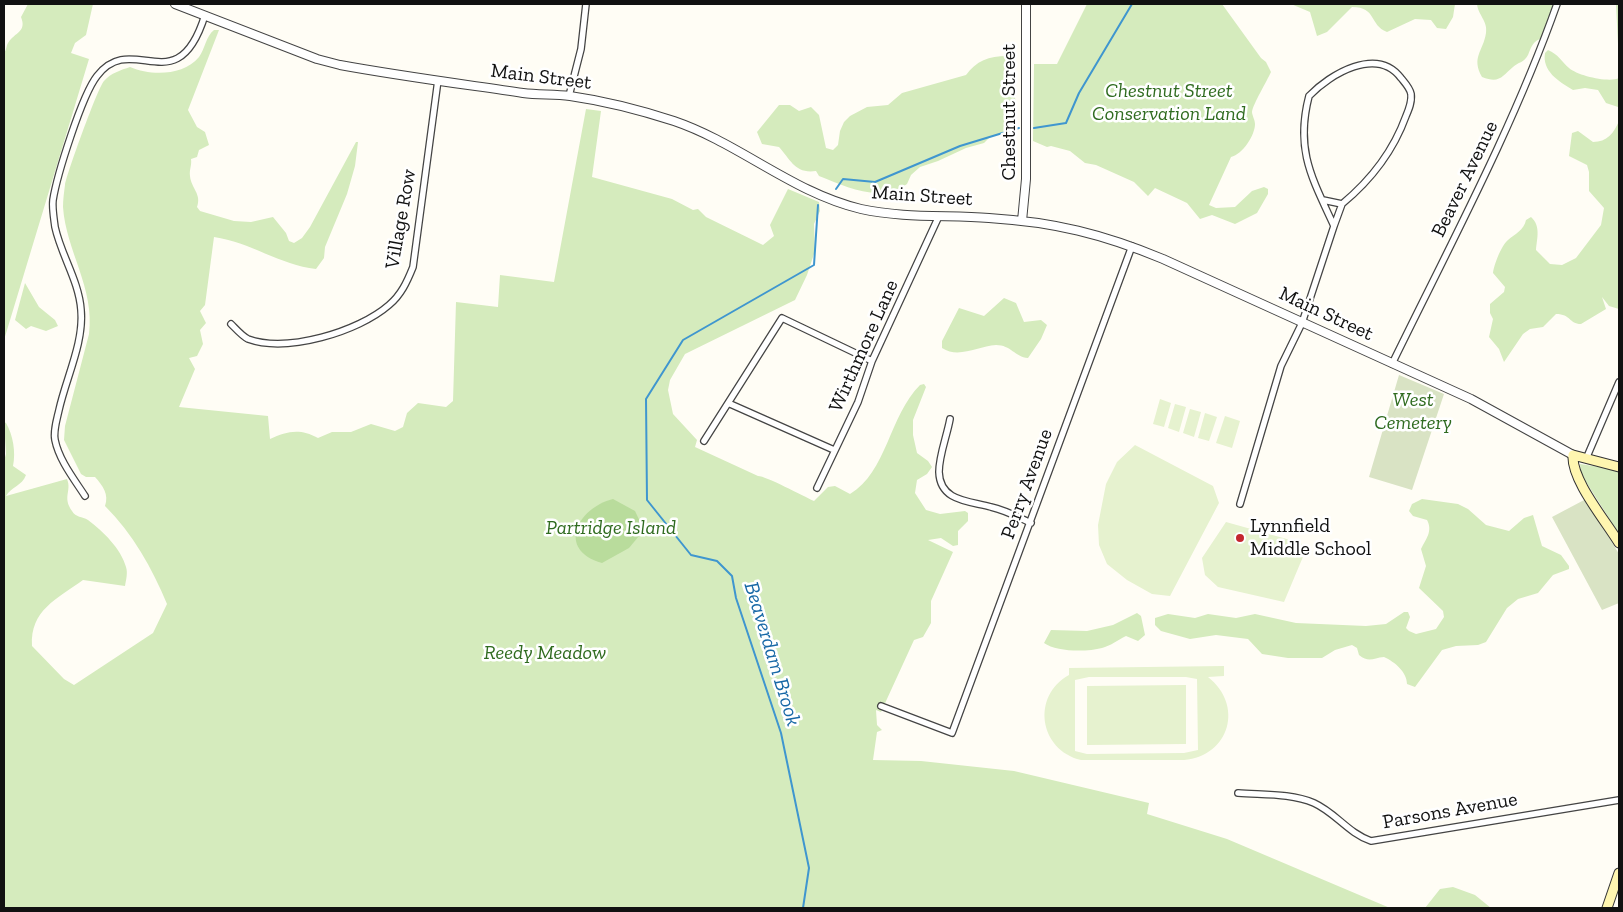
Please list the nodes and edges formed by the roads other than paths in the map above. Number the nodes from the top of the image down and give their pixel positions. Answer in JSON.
{"nodes":[{"id":1,"x":175,"y":4,"type":"edge"},
{"id":2,"x":586,"y":4,"type":"edge"},
{"id":3,"x":1026,"y":4,"type":"edge"},
{"id":4,"x":1557,"y":4,"type":"edge"},
{"id":5,"x":205,"y":15,"type":"junction"},
{"id":6,"x":438,"y":80,"type":"junction"},
{"id":7,"x":569,"y":96,"type":"junction"},
{"id":8,"x":1323,"y":200,"type":"junction"},
{"id":9,"x":1342,"y":204,"type":"junction"},
{"id":10,"x":939,"y":216,"type":"junction"},
{"id":11,"x":1022,"y":221,"type":"junction"},
{"id":12,"x":1334,"y":226,"type":"junction"},
{"id":13,"x":1132,"y":246,"type":"junction"},
{"id":14,"x":1302,"y":323,"type":"junction"},
{"id":15,"x":231,"y":324,"type":"dead end"},
{"id":16,"x":872,"y":361,"type":"junction"},
{"id":17,"x":1392,"y":364,"type":"junction"},
{"id":18,"x":1619,"y":382,"type":"edge"},
{"id":19,"x":728,"y":403,"type":"junction"},
{"id":20,"x":950,"y":419,"type":"dead end"},
{"id":21,"x":704,"y":441,"type":"dead end"},
{"id":22,"x":834,"y":450,"type":"junction"},
{"id":23,"x":1573,"y":455,"type":"junction"},
{"id":24,"x":1586,"y":459,"type":"junction"},
{"id":25,"x":1619,"y":467,"type":"edge"},
{"id":26,"x":817,"y":488,"type":"dead end"},
{"id":27,"x":85,"y":496,"type":"dead end"},
{"id":28,"x":1240,"y":504,"type":"dead end"},
{"id":29,"x":1031,"y":523,"type":"junction"},
{"id":30,"x":1619,"y":544,"type":"edge"},
{"id":31,"x":881,"y":706,"type":"dead end"},
{"id":32,"x":1238,"y":793,"type":"dead end"},
{"id":33,"x":1619,"y":800,"type":"edge"},
{"id":34,"x":1619,"y":873,"type":"edge"},
{"id":35,"x":1607,"y":908,"type":"edge"}],
"edges":[{"from":1,"to":5,"type":"street","name":"Main Street"},
{"from":2,"to":7,"type":"street"},
{"from":3,"to":11,"type":"street","name":"Chestnut Street"},
{"from":4,"to":17,"type":"street","name":"Beaver Avenue"},
{"from":5,"to":6,"type":"street","name":"Main Street"},
{"from":5,"to":27,"type":"street"},
{"from":6,"to":7,"type":"street","name":"Main Street"},
{"from":6,"to":15,"type":"street","name":"Village Row"},
{"from":7,"to":10,"type":"street","name":"Main Street"},
{"from":8,"to":9,"type":"street"},
{"from":8,"to":9,"type":"street"},
{"from":8,"to":12,"type":"street"},
{"from":9,"to":12,"type":"street"},
{"from":10,"to":11,"type":"street","name":"Main Street"},
{"from":10,"to":16,"type":"street","name":"Wirthmore Lane"},
{"from":11,"to":13,"type":"street","name":"Main Street"},
{"from":12,"to":14,"type":"street"},
{"from":13,"to":14,"type":"street","name":"Main Street"},
{"from":13,"to":29,"type":"street","name":"Perry Avenue"},
{"from":14,"to":17,"type":"street","name":"Main Street"},
{"from":14,"to":28,"type":"street"},
{"from":16,"to":19,"type":"street"},
{"from":16,"to":22,"type":"street","name":"Wirthmore Lane"},
{"from":17,"to":23,"type":"street","name":"Main Street"},
{"from":18,"to":24,"type":"street"},
{"from":19,"to":21,"type":"street"},
{"from":19,"to":22,"type":"street"},
{"from":20,"to":29,"type":"street"},
{"from":22,"to":26,"type":"street","name":"Wirthmore Lane"},
{"from":23,"to":24,"type":"main road","name":"Main Street"},
{"from":23,"to":30,"type":"main road"},
{"from":24,"to":25,"type":"main road","name":"Main Street"},
{"from":29,"to":31,"type":"street","name":"Perry Avenue"},
{"from":32,"to":33,"type":"street","name":"Parsons Avenue"},
{"from":34,"to":35,"type":"main road"}]}
